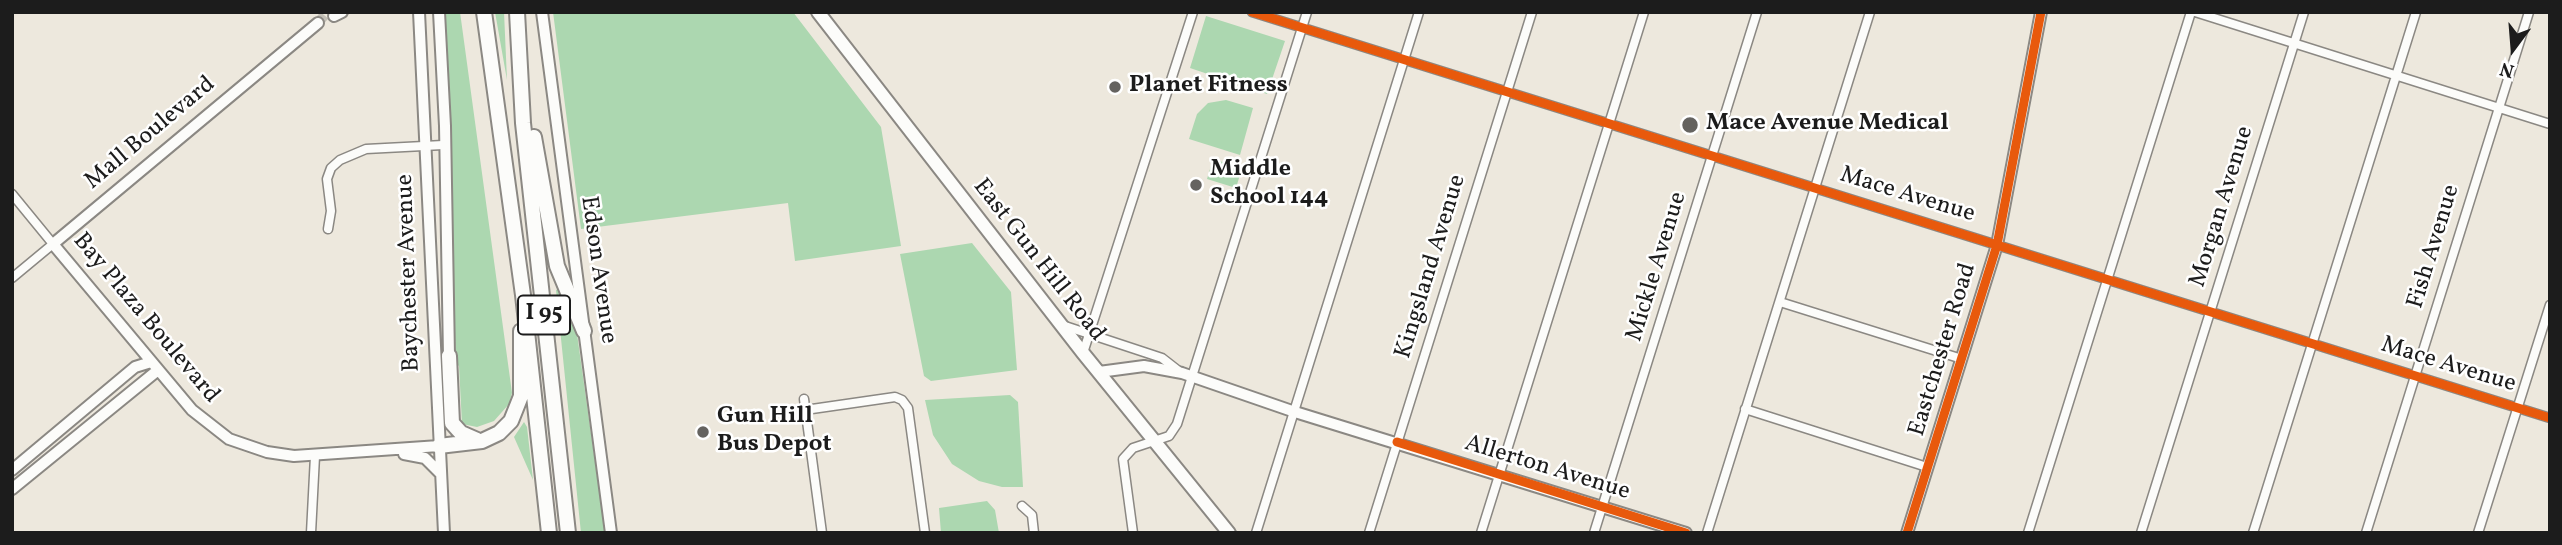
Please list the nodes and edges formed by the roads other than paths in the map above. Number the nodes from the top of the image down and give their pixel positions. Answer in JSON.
{"nodes":[{"id":1,"x":419,"y":12,"type":"edge"},
{"id":2,"x":439,"y":12,"type":"edge"},
{"id":3,"x":484,"y":12,"type":"edge"},
{"id":4,"x":517,"y":12,"type":"edge"},
{"id":5,"x":542,"y":12,"type":"edge"},
{"id":6,"x":818,"y":12,"type":"edge"},
{"id":7,"x":1193,"y":12,"type":"edge"},
{"id":8,"x":1252,"y":12,"type":"edge"},
{"id":9,"x":1307,"y":12,"type":"edge"},
{"id":10,"x":1419,"y":12,"type":"edge"},
{"id":11,"x":1532,"y":12,"type":"edge"},
{"id":12,"x":1644,"y":12,"type":"edge"},
{"id":13,"x":1758,"y":12,"type":"edge"},
{"id":14,"x":1870,"y":12,"type":"edge"},
{"id":15,"x":2040,"y":12,"type":"edge"},
{"id":16,"x":2193,"y":12,"type":"edge"},
{"id":17,"x":2304,"y":12,"type":"edge"},
{"id":18,"x":2416,"y":12,"type":"edge"},
{"id":19,"x":2529,"y":12,"type":"edge"},
{"id":20,"x":318,"y":23,"type":"tunnel mouth"},
{"id":21,"x":1301,"y":29,"type":"junction"},
{"id":22,"x":2294,"y":43,"type":"junction"},
{"id":23,"x":1405,"y":59,"type":"junction"},
{"id":24,"x":2397,"y":75,"type":"junction"},
{"id":25,"x":1507,"y":91,"type":"junction"},
{"id":26,"x":521,"y":97,"type":"junction"},
{"id":27,"x":2499,"y":108,"type":"junction"},
{"id":28,"x":1609,"y":124,"type":"junction"},
{"id":29,"x":2550,"y":124,"type":"edge"},
{"id":30,"x":443,"y":145,"type":"junction"},
{"id":31,"x":426,"y":147,"type":"junction"},
{"id":32,"x":1712,"y":156,"type":"junction"},
{"id":33,"x":1815,"y":188,"type":"junction"},
{"id":34,"x":12,"y":194,"type":"edge"},
{"id":35,"x":328,"y":229,"type":"dead end"},
{"id":36,"x":53,"y":244,"type":"junction"},
{"id":37,"x":1997,"y":245,"type":"junction"},
{"id":38,"x":12,"y":278,"type":"edge"},
{"id":39,"x":2108,"y":279,"type":"junction"},
{"id":40,"x":523,"y":295,"type":"junction"},
{"id":41,"x":1780,"y":302,"type":"junction"},
{"id":42,"x":2550,"y":304,"type":"edge"},
{"id":43,"x":2210,"y":312,"type":"junction"},
{"id":44,"x":1062,"y":325,"type":"junction"},
{"id":45,"x":584,"y":331,"type":"junction"},
{"id":46,"x":1089,"y":334,"type":"junction"},
{"id":47,"x":2312,"y":344,"type":"junction"},
{"id":48,"x":1083,"y":353,"type":"junction"},
{"id":49,"x":449,"y":356,"type":"joint"},
{"id":50,"x":1962,"y":359,"type":"junction"},
{"id":51,"x":155,"y":366,"type":"junction"},
{"id":52,"x":1099,"y":372,"type":"junction"},
{"id":53,"x":1187,"y":375,"type":"junction"},
{"id":54,"x":2415,"y":376,"type":"junction"},
{"id":55,"x":804,"y":399,"type":"dead end"},
{"id":56,"x":2518,"y":408,"type":"junction"},
{"id":57,"x":805,"y":410,"type":"junction"},
{"id":58,"x":1745,"y":410,"type":"junction"},
{"id":59,"x":1295,"y":412,"type":"junction"},
{"id":60,"x":2550,"y":418,"type":"edge"},
{"id":61,"x":482,"y":441,"type":"junction"},
{"id":62,"x":1155,"y":442,"type":"junction"},
{"id":63,"x":1397,"y":442,"type":"junction"},
{"id":64,"x":439,"y":446,"type":"junction"},
{"id":65,"x":387,"y":452,"type":"junction"},
{"id":66,"x":315,"y":456,"type":"junction"},
{"id":67,"x":13,"y":467,"type":"edge"},
{"id":68,"x":1927,"y":467,"type":"junction"},
{"id":69,"x":441,"y":474,"type":"junction"},
{"id":70,"x":1500,"y":474,"type":"junction"},
{"id":71,"x":17,"y":485,"type":"edge"},
{"id":72,"x":1022,"y":506,"type":"dead end"},
{"id":73,"x":1603,"y":507,"type":"junction"},
{"id":74,"x":445,"y":531,"type":"edge"},
{"id":75,"x":311,"y":533,"type":"edge"},
{"id":76,"x":549,"y":533,"type":"edge"},
{"id":77,"x":568,"y":533,"type":"edge"},
{"id":78,"x":611,"y":533,"type":"edge"},
{"id":79,"x":822,"y":533,"type":"edge"},
{"id":80,"x":925,"y":533,"type":"edge"},
{"id":81,"x":1034,"y":533,"type":"edge"},
{"id":82,"x":1133,"y":533,"type":"edge"},
{"id":83,"x":1228,"y":533,"type":"edge"},
{"id":84,"x":1256,"y":533,"type":"edge"},
{"id":85,"x":1368,"y":533,"type":"edge"},
{"id":86,"x":1481,"y":533,"type":"edge"},
{"id":87,"x":1594,"y":533,"type":"edge"},
{"id":88,"x":1686,"y":533,"type":"edge"},
{"id":89,"x":1707,"y":533,"type":"edge"},
{"id":90,"x":1907,"y":533,"type":"edge"},
{"id":91,"x":2028,"y":533,"type":"edge"},
{"id":92,"x":2141,"y":533,"type":"edge"},
{"id":93,"x":2253,"y":533,"type":"edge"},
{"id":94,"x":2366,"y":533,"type":"edge"},
{"id":95,"x":2478,"y":533,"type":"edge"}],
"edges":[{"from":1,"to":31,"type":"main road","name":"Baychester Avenue"},
{"from":2,"to":30,"type":"main road","name":"Baychester Avenue"},
{"from":3,"to":40,"type":"highway","number":"I 95"},
{"from":4,"to":26,"type":"highway","number":"I 95"},
{"from":5,"to":45,"type":"main road","name":"Edson Avenue"},
{"from":6,"to":44,"type":"main road","name":"East Gun Hill Road"},
{"from":7,"to":46,"type":"street"},
{"from":8,"to":21,"type":"street","name":"Mace Avenue"},
{"from":9,"to":21,"type":"street"},
{"from":10,"to":23,"type":"street"},
{"from":11,"to":25,"type":"street","name":"Kingsland Avenue"},
{"from":12,"to":28,"type":"street"},
{"from":13,"to":32,"type":"street","name":"Mickle Avenue"},
{"from":14,"to":33,"type":"street"},
{"from":15,"to":37,"type":"main road","name":"Eastchester Road"},
{"from":16,"to":22,"type":"street"},
{"from":16,"to":39,"type":"street"},
{"from":17,"to":22,"type":"street","name":"Morgan Avenue"},
{"from":18,"to":24,"type":"street"},
{"from":19,"to":27,"type":"street","name":"Fish Avenue"},
{"from":20,"to":36,"type":"main road","name":"Mall Boulevard"},
{"from":21,"to":23,"type":"street","name":"Mace Avenue"},
{"from":21,"to":53,"type":"street"},
{"from":22,"to":24,"type":"street"},
{"from":22,"to":43,"type":"street","name":"Morgan Avenue"},
{"from":23,"to":25,"type":"street","name":"Mace Avenue"},
{"from":23,"to":59,"type":"street"},
{"from":24,"to":27,"type":"street"},
{"from":24,"to":47,"type":"street"},
{"from":25,"to":28,"type":"street","name":"Mace Avenue"},
{"from":25,"to":63,"type":"street","name":"Kingsland Avenue"},
{"from":26,"to":45,"type":"highway"},
{"from":26,"to":77,"type":"highway","number":"I 95"},
{"from":27,"to":29,"type":"street"},
{"from":27,"to":54,"type":"street","name":"Fish Avenue"},
{"from":28,"to":32,"type":"street","name":"Mace Avenue"},
{"from":28,"to":70,"type":"street"},
{"from":30,"to":31,"type":"street"},
{"from":30,"to":49,"type":"main road","name":"Baychester Avenue"},
{"from":31,"to":35,"type":"street"},
{"from":31,"to":64,"type":"main road","name":"Baychester Avenue"},
{"from":32,"to":33,"type":"street","name":"Mace Avenue"},
{"from":32,"to":73,"type":"street","name":"Mickle Avenue"},
{"from":33,"to":37,"type":"street","name":"Mace Avenue"},
{"from":33,"to":41,"type":"street"},
{"from":34,"to":36,"type":"street","name":"Bay Plaza Boulevard"},
{"from":36,"to":38,"type":"street","name":"Mall Boulevard"},
{"from":36,"to":51,"type":"main road","name":"Bay Plaza Boulevard"},
{"from":37,"to":39,"type":"street","name":"Mace Avenue"},
{"from":37,"to":50,"type":"main road","name":"Eastchester Road"},
{"from":39,"to":43,"type":"street","name":"Mace Avenue"},
{"from":39,"to":91,"type":"street"},
{"from":40,"to":61,"type":"highway"},
{"from":40,"to":76,"type":"highway","number":"I 95"},
{"from":41,"to":50,"type":"street"},
{"from":41,"to":58,"type":"street"},
{"from":42,"to":56,"type":"street"},
{"from":43,"to":47,"type":"street","name":"Mace Avenue"},
{"from":43,"to":92,"type":"street","name":"Morgan Avenue"},
{"from":44,"to":46,"type":"street","name":"Allerton Avenue"},
{"from":44,"to":48,"type":"main road","name":"East Gun Hill Road"},
{"from":45,"to":78,"type":"main road","name":"Edson Avenue"},
{"from":46,"to":48,"type":"street"},
{"from":46,"to":53,"type":"street","name":"Allerton Avenue"},
{"from":47,"to":54,"type":"street","name":"Mace Avenue"},
{"from":47,"to":93,"type":"street"},
{"from":48,"to":52,"type":"main road","name":"East Gun Hill Road"},
{"from":49,"to":61,"type":"highway"},
{"from":50,"to":68,"type":"main road","name":"Eastchester Road"},
{"from":51,"to":66,"type":"main road","name":"Bay Plaza Boulevard"},
{"from":51,"to":67,"type":"main road"},
{"from":51,"to":71,"type":"main road"},
{"from":52,"to":53,"type":"main road","name":"Allerton Avenue"},
{"from":52,"to":62,"type":"main road","name":"East Gun Hill Road"},
{"from":53,"to":59,"type":"main road","name":"Allerton Avenue"},
{"from":53,"to":62,"type":"street"},
{"from":54,"to":56,"type":"street","name":"Mace Avenue"},
{"from":54,"to":94,"type":"street","name":"Fish Avenue"},
{"from":55,"to":57,"type":"street"},
{"from":56,"to":60,"type":"street","name":"Mace Avenue"},
{"from":56,"to":95,"type":"street"},
{"from":57,"to":79,"type":"street"},
{"from":57,"to":80,"type":"street"},
{"from":58,"to":68,"type":"street"},
{"from":58,"to":89,"type":"street"},
{"from":59,"to":63,"type":"main road","name":"Allerton Avenue"},
{"from":59,"to":84,"type":"street"},
{"from":61,"to":64,"type":"highway"},
{"from":62,"to":82,"type":"street"},
{"from":62,"to":83,"type":"main road","name":"East Gun Hill Road"},
{"from":63,"to":70,"type":"main road","name":"Allerton Avenue"},
{"from":63,"to":85,"type":"street","name":"Kingsland Avenue"},
{"from":64,"to":65,"type":"main road","name":"Bay Plaza Boulevard"},
{"from":64,"to":69,"type":"main road","name":"Baychester Avenue"},
{"from":65,"to":66,"type":"main road","name":"Bay Plaza Boulevard"},
{"from":65,"to":69,"type":"main road","name":"Bay Plaza Boulevard"},
{"from":66,"to":75,"type":"street"},
{"from":67,"to":71,"type":"street"},
{"from":68,"to":90,"type":"main road","name":"Eastchester Road"},
{"from":69,"to":74,"type":"main road","name":"Baychester Avenue"},
{"from":70,"to":73,"type":"main road","name":"Allerton Avenue"},
{"from":70,"to":86,"type":"street"},
{"from":72,"to":81,"type":"street"},
{"from":73,"to":87,"type":"street","name":"Mickle Avenue"},
{"from":73,"to":88,"type":"main road","name":"Allerton Avenue"}]}
